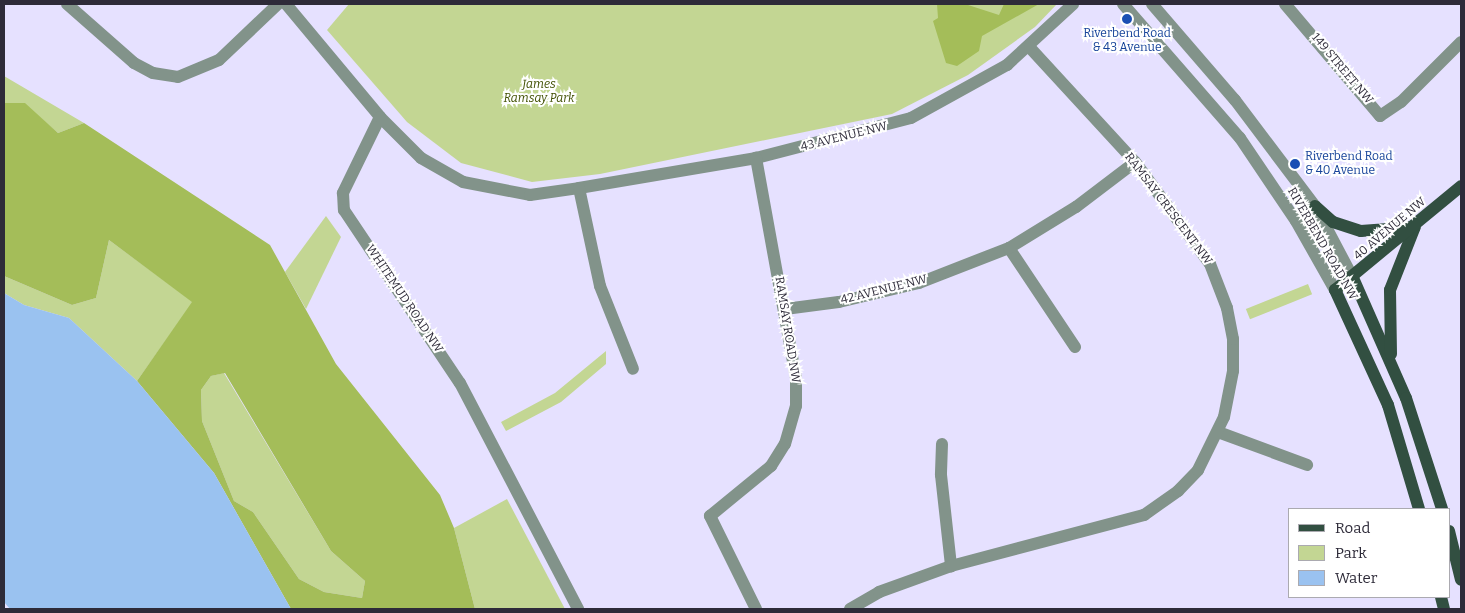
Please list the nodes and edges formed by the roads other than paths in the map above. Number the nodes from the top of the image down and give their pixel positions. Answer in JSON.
{"nodes":[{"id":1,"x":67,"y":4,"type":"edge"},
{"id":2,"x":278,"y":4,"type":"edge"},
{"id":3,"x":286,"y":4,"type":"edge"},
{"id":4,"x":1073,"y":4,"type":"edge"},
{"id":5,"x":1123,"y":4,"type":"edge"},
{"id":6,"x":1152,"y":4,"type":"edge"},
{"id":7,"x":1285,"y":4,"type":"edge"},
{"id":8,"x":1461,"y":42,"type":"edge"},
{"id":9,"x":1030,"y":48,"type":"junction"},
{"id":10,"x":380,"y":117,"type":"junction"},
{"id":11,"x":756,"y":158,"type":"junction"},
{"id":12,"x":1135,"y":162,"type":"junction"},
{"id":13,"x":1461,"y":186,"type":"edge"},
{"id":14,"x":579,"y":188,"type":"junction"},
{"id":15,"x":1315,"y":206,"type":"junction"},
{"id":16,"x":1415,"y":227,"type":"junction"},
{"id":17,"x":1009,"y":248,"type":"junction"},
{"id":18,"x":1353,"y":278,"type":"junction"},
{"id":19,"x":1335,"y":290,"type":"junction"},
{"id":20,"x":785,"y":309,"type":"junction"},
{"id":21,"x":1075,"y":347,"type":"dead end"},
{"id":22,"x":1391,"y":362,"type":"junction"},
{"id":23,"x":633,"y":369,"type":"dead end"},
{"id":24,"x":1218,"y":432,"type":"junction"},
{"id":25,"x":942,"y":444,"type":"dead end"},
{"id":26,"x":1307,"y":465,"type":"dead end"},
{"id":27,"x":1419,"y":508,"type":"edge"},
{"id":28,"x":1442,"y":508,"type":"edge"},
{"id":29,"x":1450,"y":535,"type":"edge"},
{"id":30,"x":951,"y":566,"type":"junction"},
{"id":31,"x":1461,"y":580,"type":"edge"},
{"id":32,"x":578,"y":609,"type":"edge"},
{"id":33,"x":756,"y":609,"type":"edge"},
{"id":34,"x":850,"y":609,"type":"edge"}],
"edges":[{"from":1,"to":2,"type":"street"},
{"from":3,"to":10,"type":"street"},
{"from":4,"to":9,"type":"street","name":"43 AVENUE NW"},
{"from":5,"to":19,"type":"street","name":"RIVERBEND ROAD NW"},
{"from":6,"to":15,"type":"street","name":"RIVERBEND ROAD NW"},
{"from":7,"to":8,"type":"street","name":"149 STREET NW"},
{"from":9,"to":11,"type":"street","name":"43 AVENUE NW"},
{"from":9,"to":12,"type":"street","name":"RAMSAY CRESCENT NW"},
{"from":10,"to":14,"type":"street","name":"43 AVENUE NW"},
{"from":10,"to":32,"type":"street","name":"WHITEMUD ROAD NW"},
{"from":11,"to":14,"type":"street","name":"43 AVENUE NW"},
{"from":11,"to":20,"type":"street","name":"RAMSAY ROAD NW"},
{"from":12,"to":17,"type":"street","name":"42 AVENUE NW"},
{"from":12,"to":24,"type":"street","name":"RAMSAY CRESCENT NW"},
{"from":13,"to":16,"type":"main road","name":"40 AVENUE NW"},
{"from":14,"to":23,"type":"street"},
{"from":15,"to":16,"type":"main road"},
{"from":15,"to":18,"type":"street","name":"RIVERBEND ROAD NW"},
{"from":16,"to":18,"type":"main road","name":"40 AVENUE NW"},
{"from":16,"to":22,"type":"main road"},
{"from":17,"to":20,"type":"street","name":"42 AVENUE NW"},
{"from":17,"to":21,"type":"street"},
{"from":18,"to":19,"type":"main road","name":"40 AVENUE NW"},
{"from":18,"to":22,"type":"main road","name":"RIVERBEND ROAD NW"},
{"from":19,"to":27,"type":"main road","name":"RIVERBEND ROAD NW"},
{"from":20,"to":33,"type":"street","name":"RAMSAY ROAD NW"},
{"from":22,"to":28,"type":"main road","name":"RIVERBEND ROAD NW"},
{"from":24,"to":26,"type":"street"},
{"from":24,"to":30,"type":"street","name":"RAMSAY CRESCENT NW"},
{"from":25,"to":30,"type":"street"},
{"from":29,"to":31,"type":"main road"},
{"from":30,"to":34,"type":"street","name":"RAMSAY CRESCENT NW"}]}
